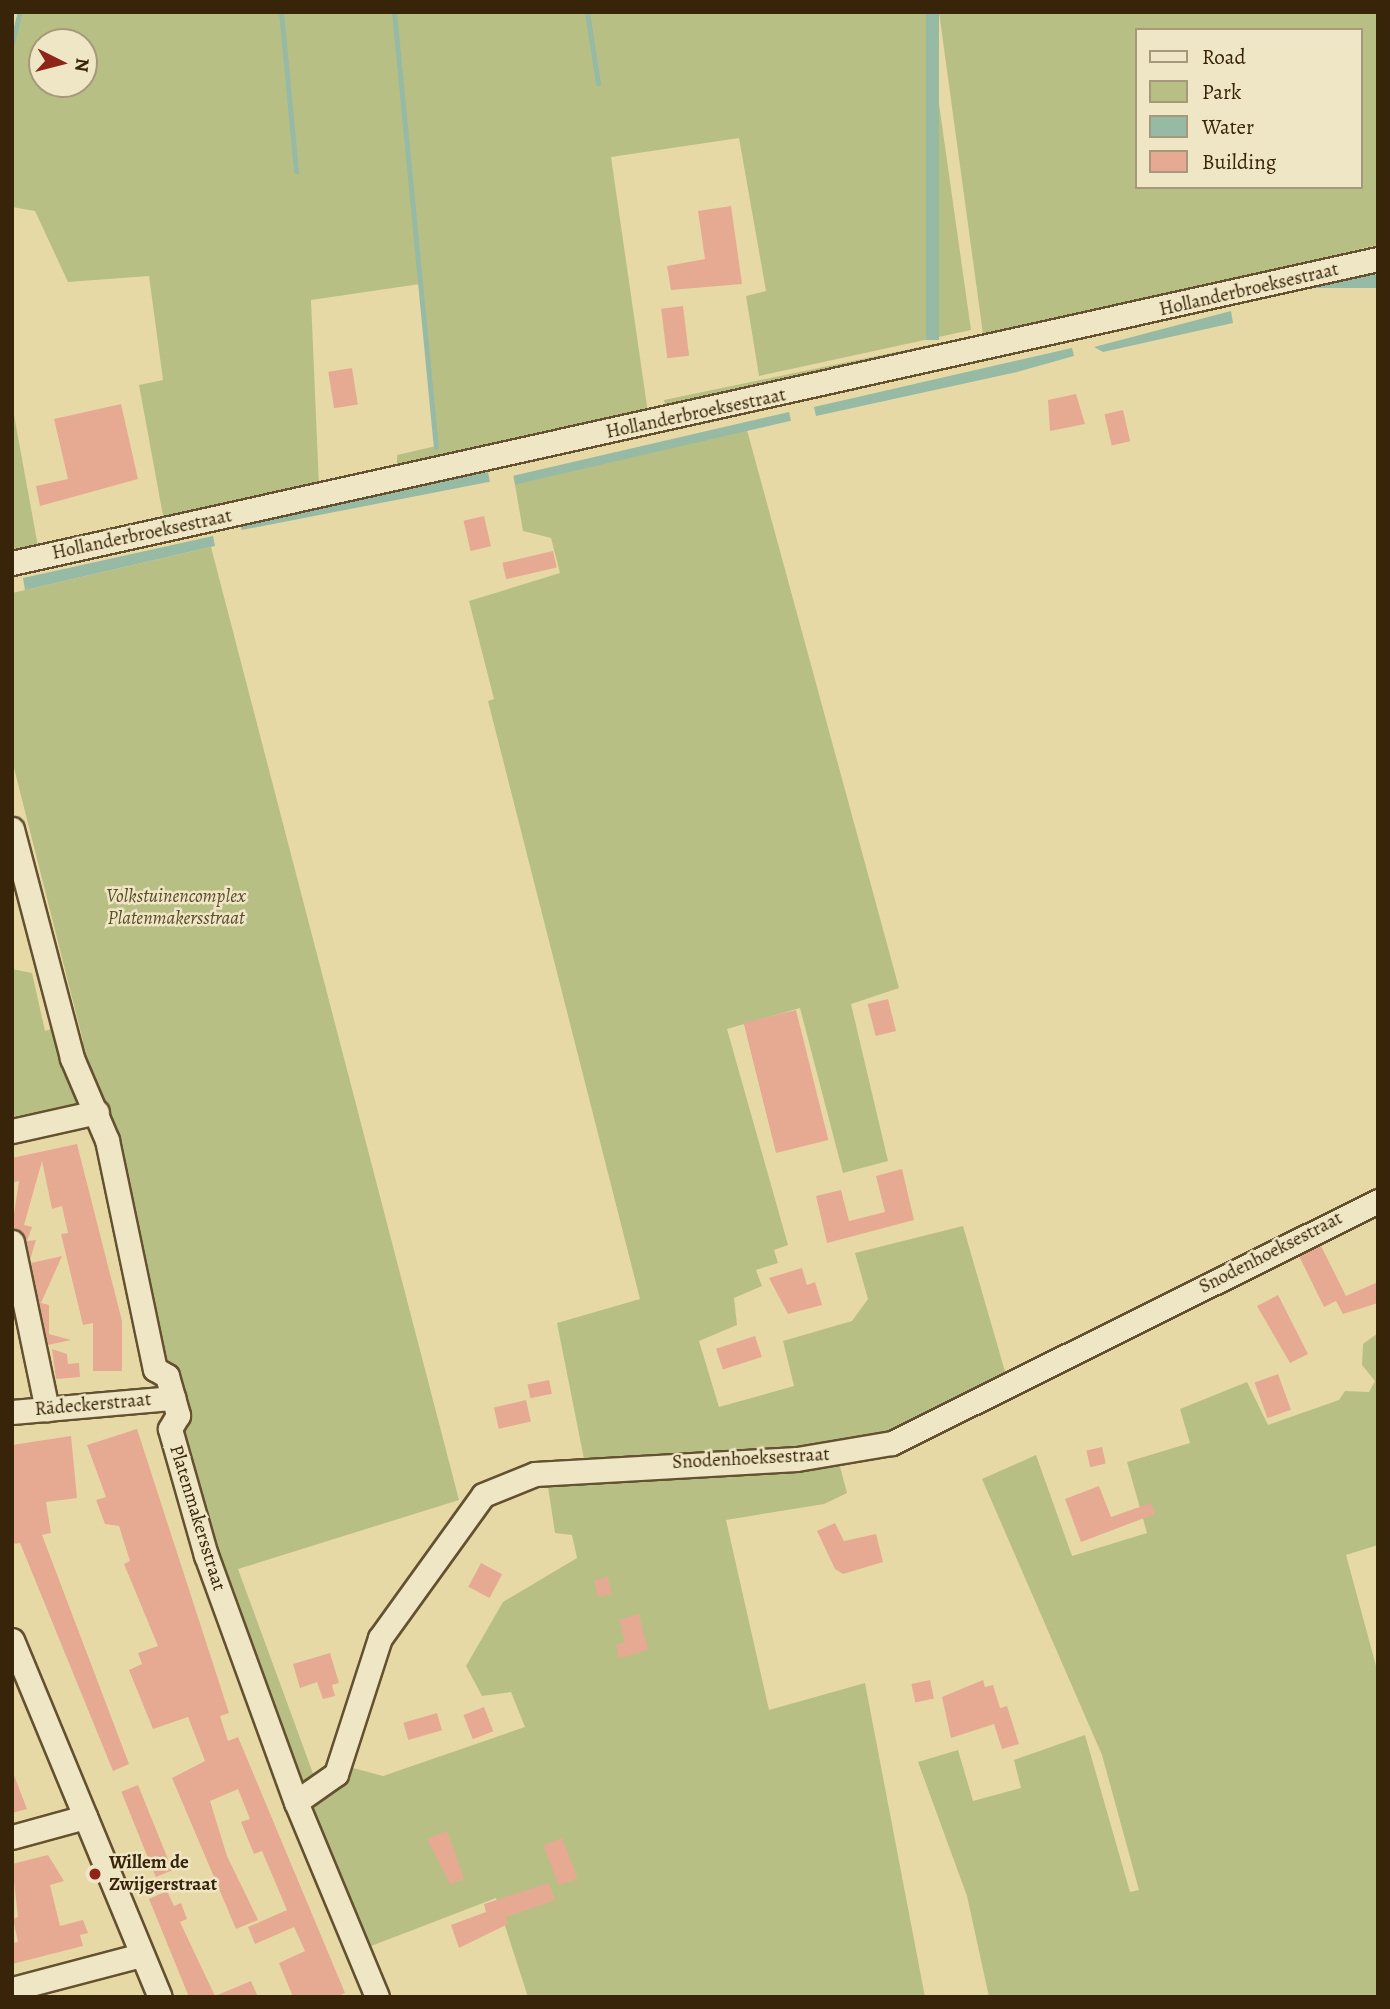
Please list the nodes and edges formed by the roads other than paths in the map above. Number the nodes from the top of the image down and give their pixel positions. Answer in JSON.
{"nodes":[{"id":1,"x":1378,"y":259,"type":"edge"},
{"id":2,"x":12,"y":564,"type":"edge"},
{"id":3,"x":12,"y":829,"type":"edge"},
{"id":4,"x":97,"y":1112,"type":"junction"},
{"id":5,"x":12,"y":1131,"type":"edge"},
{"id":6,"x":1378,"y":1201,"type":"edge"},
{"id":7,"x":12,"y":1242,"type":"edge"},
{"id":8,"x":173,"y":1398,"type":"junction"},
{"id":9,"x":47,"y":1409,"type":"junction"},
{"id":10,"x":12,"y":1412,"type":"edge"},
{"id":11,"x":12,"y":1640,"type":"edge"},
{"id":12,"x":21,"y":1687,"type":"edge"},
{"id":13,"x":296,"y":1802,"type":"junction"},
{"id":14,"x":85,"y":1818,"type":"junction"},
{"id":15,"x":12,"y":1837,"type":"edge"},
{"id":16,"x":142,"y":1955,"type":"junction"},
{"id":17,"x":12,"y":1989,"type":"edge"},
{"id":18,"x":160,"y":1997,"type":"edge"},
{"id":19,"x":377,"y":1997,"type":"edge"}],
"edges":[{"from":1,"to":2,"type":"street","name":"Hollanderbroeksestraat"},
{"from":3,"to":4,"type":"street"},
{"from":4,"to":5,"type":"street"},
{"from":4,"to":8,"type":"street"},
{"from":6,"to":13,"type":"street","name":"Snodenhoeksestraat"},
{"from":7,"to":9,"type":"street"},
{"from":8,"to":9,"type":"street","name":"Rädeckerstraat"},
{"from":8,"to":13,"type":"street","name":"Platenmakersstraat"},
{"from":9,"to":10,"type":"street","name":"Rädeckerstraat"},
{"from":11,"to":12,"type":"street"},
{"from":12,"to":14,"type":"street"},
{"from":13,"to":19,"type":"street","name":"Platenmakersstraat"},
{"from":14,"to":15,"type":"street"},
{"from":14,"to":16,"type":"street"},
{"from":16,"to":17,"type":"street"},
{"from":16,"to":18,"type":"street"}]}
